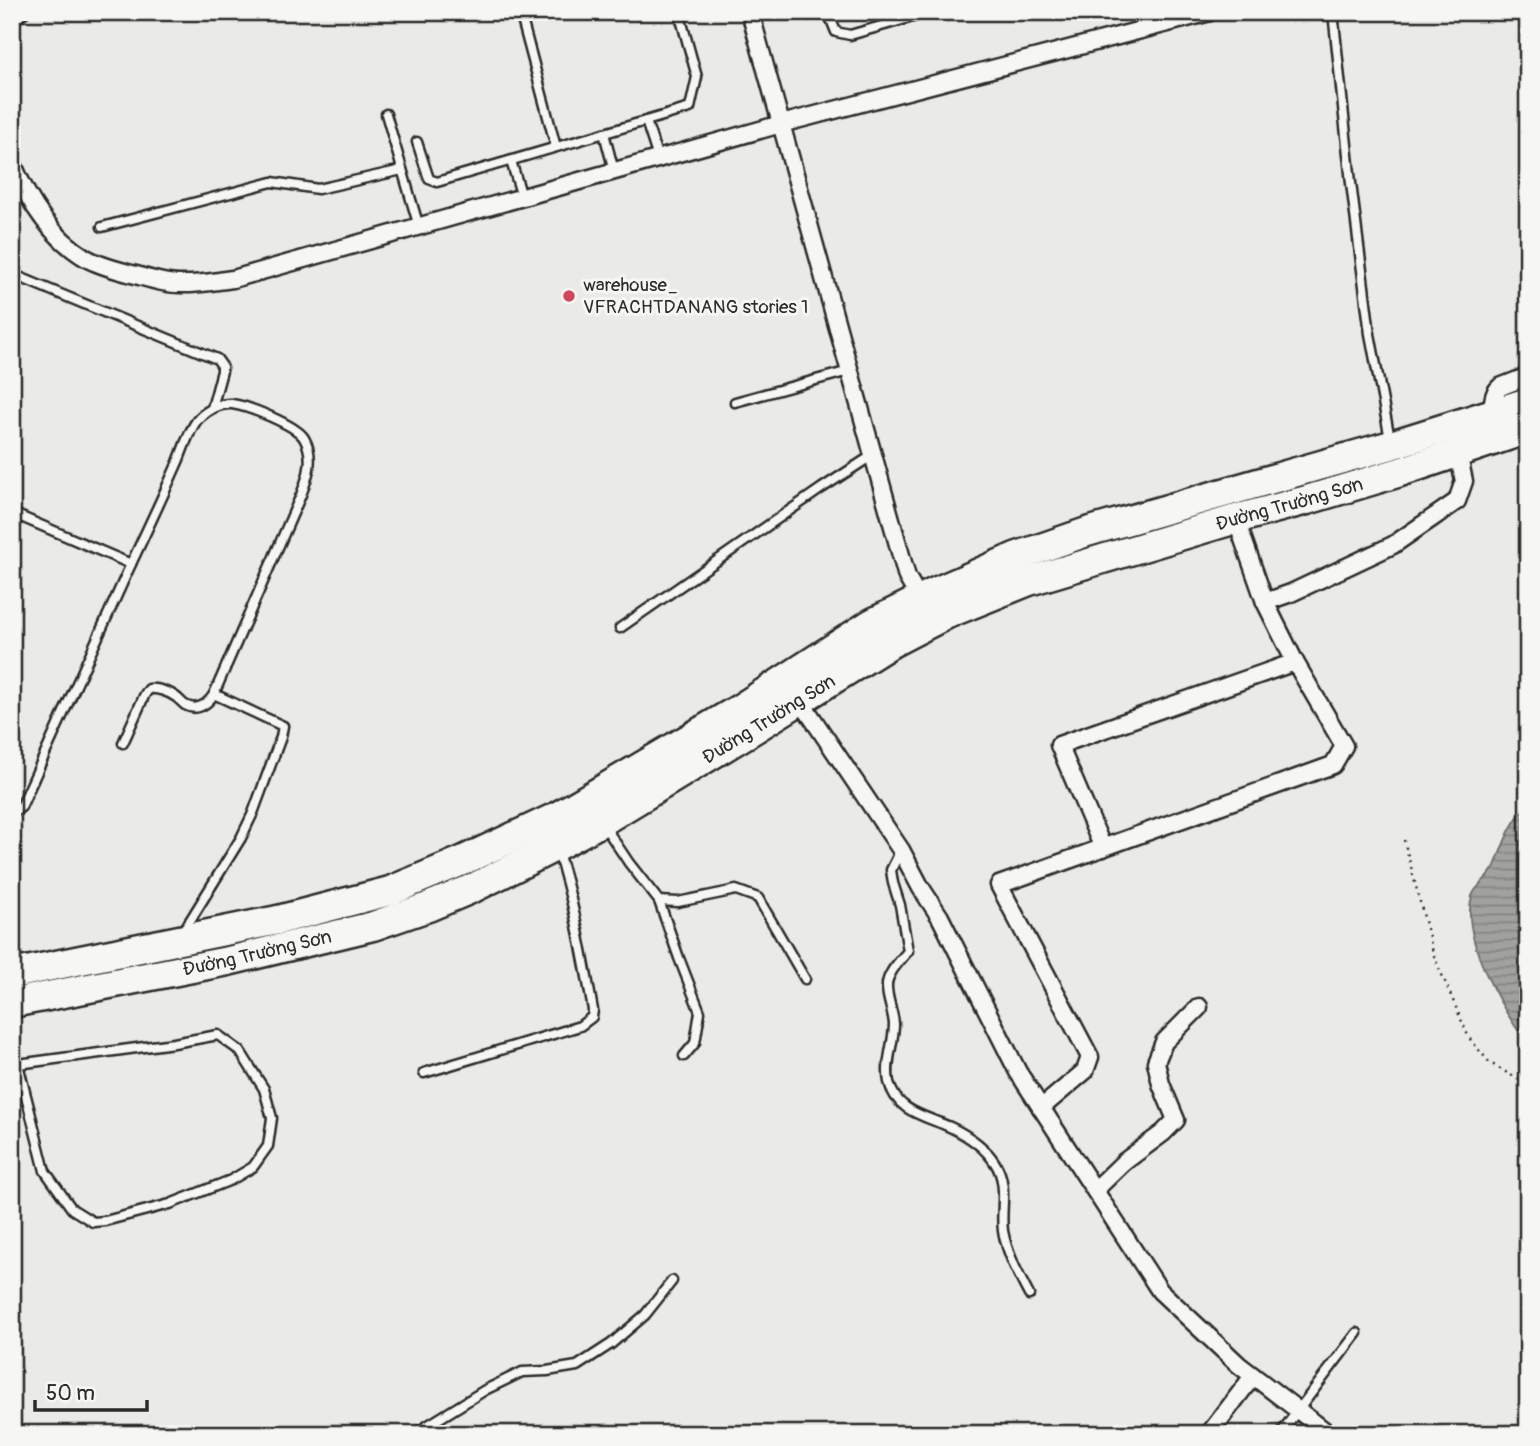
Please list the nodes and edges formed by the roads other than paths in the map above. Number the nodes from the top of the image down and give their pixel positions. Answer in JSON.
{"nodes":[{"id":1,"x":25,"y":12,"type":"edge"},
{"id":2,"x":520,"y":12,"type":"edge"},
{"id":3,"x":679,"y":12,"type":"edge"},
{"id":4,"x":751,"y":12,"type":"edge"},
{"id":5,"x":828,"y":12,"type":"edge"},
{"id":6,"x":930,"y":12,"type":"edge"},
{"id":7,"x":1210,"y":12,"type":"edge"},
{"id":8,"x":1333,"y":12,"type":"edge"},
{"id":9,"x":12,"y":18,"type":"edge"},
{"id":10,"x":386,"y":114,"type":"dead end"},
{"id":11,"x":646,"y":121,"type":"junction"},
{"id":12,"x":781,"y":124,"type":"junction"},
{"id":13,"x":604,"y":134,"type":"junction"},
{"id":14,"x":417,"y":142,"type":"dead end"},
{"id":15,"x":556,"y":147,"type":"junction"},
{"id":16,"x":658,"y":158,"type":"junction"},
{"id":17,"x":511,"y":161,"type":"junction"},
{"id":18,"x":12,"y":162,"type":"edge"},
{"id":19,"x":402,"y":170,"type":"junction"},
{"id":20,"x":614,"y":171,"type":"junction"},
{"id":21,"x":522,"y":197,"type":"junction"},
{"id":22,"x":102,"y":227,"type":"dead end"},
{"id":23,"x":419,"y":227,"type":"junction"},
{"id":24,"x":12,"y":274,"type":"edge"},
{"id":25,"x":849,"y":371,"type":"junction"},
{"id":26,"x":1528,"y":376,"type":"edge"},
{"id":27,"x":1528,"y":401,"type":"edge"},
{"id":28,"x":735,"y":402,"type":"dead end"},
{"id":29,"x":212,"y":408,"type":"junction"},
{"id":30,"x":1492,"y":413,"type":"junction"},
{"id":31,"x":1528,"y":429,"type":"edge"},
{"id":32,"x":1391,"y":445,"type":"junction"},
{"id":33,"x":1458,"y":453,"type":"junction"},
{"id":34,"x":873,"y":455,"type":"junction"},
{"id":35,"x":12,"y":513,"type":"edge"},
{"id":36,"x":1236,"y":519,"type":"junction"},
{"id":37,"x":131,"y":564,"type":"junction"},
{"id":38,"x":920,"y":600,"type":"junction"},
{"id":39,"x":1265,"y":602,"type":"junction"},
{"id":40,"x":620,"y":628,"type":"dead end"},
{"id":41,"x":1295,"y":662,"type":"junction"},
{"id":42,"x":214,"y":694,"type":"junction"},
{"id":43,"x":800,"y":700,"type":"junction"},
{"id":44,"x":122,"y":743,"type":"dead end"},
{"id":45,"x":12,"y":813,"type":"edge"},
{"id":46,"x":601,"y":822,"type":"junction"},
{"id":47,"x":556,"y":847,"type":"junction"},
{"id":48,"x":1103,"y":848,"type":"junction"},
{"id":49,"x":901,"y":850,"type":"junction"},
{"id":50,"x":659,"y":901,"type":"junction"},
{"id":51,"x":178,"y":940,"type":"junction"},
{"id":52,"x":12,"y":974,"type":"edge"},
{"id":53,"x":805,"y":979,"type":"dead end"},
{"id":54,"x":12,"y":1003,"type":"edge"},
{"id":55,"x":1199,"y":1007,"type":"dead end"},
{"id":56,"x":684,"y":1056,"type":"dead end"},
{"id":57,"x":15,"y":1062,"type":"edge"},
{"id":58,"x":424,"y":1073,"type":"dead end"},
{"id":59,"x":1041,"y":1108,"type":"junction"},
{"id":60,"x":1095,"y":1190,"type":"junction"},
{"id":61,"x":672,"y":1281,"type":"dead end"},
{"id":62,"x":1029,"y":1294,"type":"dead end"},
{"id":63,"x":1357,"y":1333,"type":"dead end"},
{"id":64,"x":1253,"y":1376,"type":"junction"},
{"id":65,"x":1299,"y":1410,"type":"junction"},
{"id":66,"x":414,"y":1434,"type":"edge"},
{"id":67,"x":1209,"y":1434,"type":"edge"},
{"id":68,"x":1280,"y":1434,"type":"edge"},
{"id":69,"x":1329,"y":1434,"type":"edge"}],
"edges":[{"from":1,"to":9,"type":"lane"},
{"from":2,"to":15,"type":"lane"},
{"from":3,"to":11,"type":"lane"},
{"from":4,"to":12,"type":"street"},
{"from":5,"to":6,"type":"lane"},
{"from":7,"to":12,"type":"street"},
{"from":8,"to":32,"type":"lane"},
{"from":10,"to":19,"type":"lane"},
{"from":11,"to":13,"type":"lane"},
{"from":11,"to":16,"type":"lane"},
{"from":12,"to":16,"type":"street"},
{"from":12,"to":25,"type":"street"},
{"from":13,"to":15,"type":"lane"},
{"from":13,"to":20,"type":"lane"},
{"from":14,"to":17,"type":"lane"},
{"from":15,"to":17,"type":"lane"},
{"from":16,"to":20,"type":"street"},
{"from":17,"to":21,"type":"lane"},
{"from":18,"to":23,"type":"street"},
{"from":19,"to":22,"type":"lane"},
{"from":19,"to":23,"type":"lane"},
{"from":20,"to":21,"type":"street"},
{"from":21,"to":23,"type":"street"},
{"from":24,"to":29,"type":"lane"},
{"from":25,"to":28,"type":"lane"},
{"from":25,"to":34,"type":"street"},
{"from":26,"to":30,"type":"street"},
{"from":27,"to":30,"type":"highway","name":"Đường Trường Sơn"},
{"from":29,"to":37,"type":"lane"},
{"from":29,"to":42,"type":"lane"},
{"from":30,"to":32,"type":"highway","name":"Đường Trường Sơn"},
{"from":31,"to":33,"type":"highway","name":"Đường Trường Sơn"},
{"from":32,"to":38,"type":"highway","name":"Đường Trường Sơn"},
{"from":33,"to":36,"type":"highway","name":"Đường Trường Sơn"},
{"from":33,"to":39,"type":"street"},
{"from":34,"to":38,"type":"street"},
{"from":34,"to":40,"type":"lane"},
{"from":35,"to":37,"type":"lane"},
{"from":36,"to":39,"type":"street"},
{"from":36,"to":43,"type":"highway","name":"Đường Trường Sơn"},
{"from":37,"to":45,"type":"lane"},
{"from":38,"to":51,"type":"highway","name":"Đường Trường Sơn"},
{"from":39,"to":41,"type":"street"},
{"from":41,"to":48,"type":"street"},
{"from":41,"to":48,"type":"street"},
{"from":42,"to":44,"type":"lane"},
{"from":42,"to":51,"type":"lane"},
{"from":43,"to":46,"type":"highway","name":"Đường Trường Sơn"},
{"from":43,"to":49,"type":"street"},
{"from":46,"to":47,"type":"highway","name":"Đường Trường Sơn"},
{"from":46,"to":50,"type":"lane"},
{"from":47,"to":54,"type":"highway","name":"Đường Trường Sơn"},
{"from":47,"to":58,"type":"lane"},
{"from":48,"to":59,"type":"street"},
{"from":49,"to":59,"type":"street"},
{"from":49,"to":62,"type":"lane"},
{"from":50,"to":53,"type":"lane"},
{"from":50,"to":56,"type":"lane"},
{"from":51,"to":52,"type":"highway","name":"Đường Trường Sơn"},
{"from":55,"to":60,"type":"street"},
{"from":57,"to":57,"type":"lane"},
{"from":59,"to":60,"type":"street"},
{"from":60,"to":64,"type":"street"},
{"from":61,"to":66,"type":"lane"},
{"from":63,"to":65,"type":"lane"},
{"from":64,"to":65,"type":"street"},
{"from":64,"to":67,"type":"street"},
{"from":65,"to":68,"type":"lane"},
{"from":65,"to":69,"type":"street"}]}
